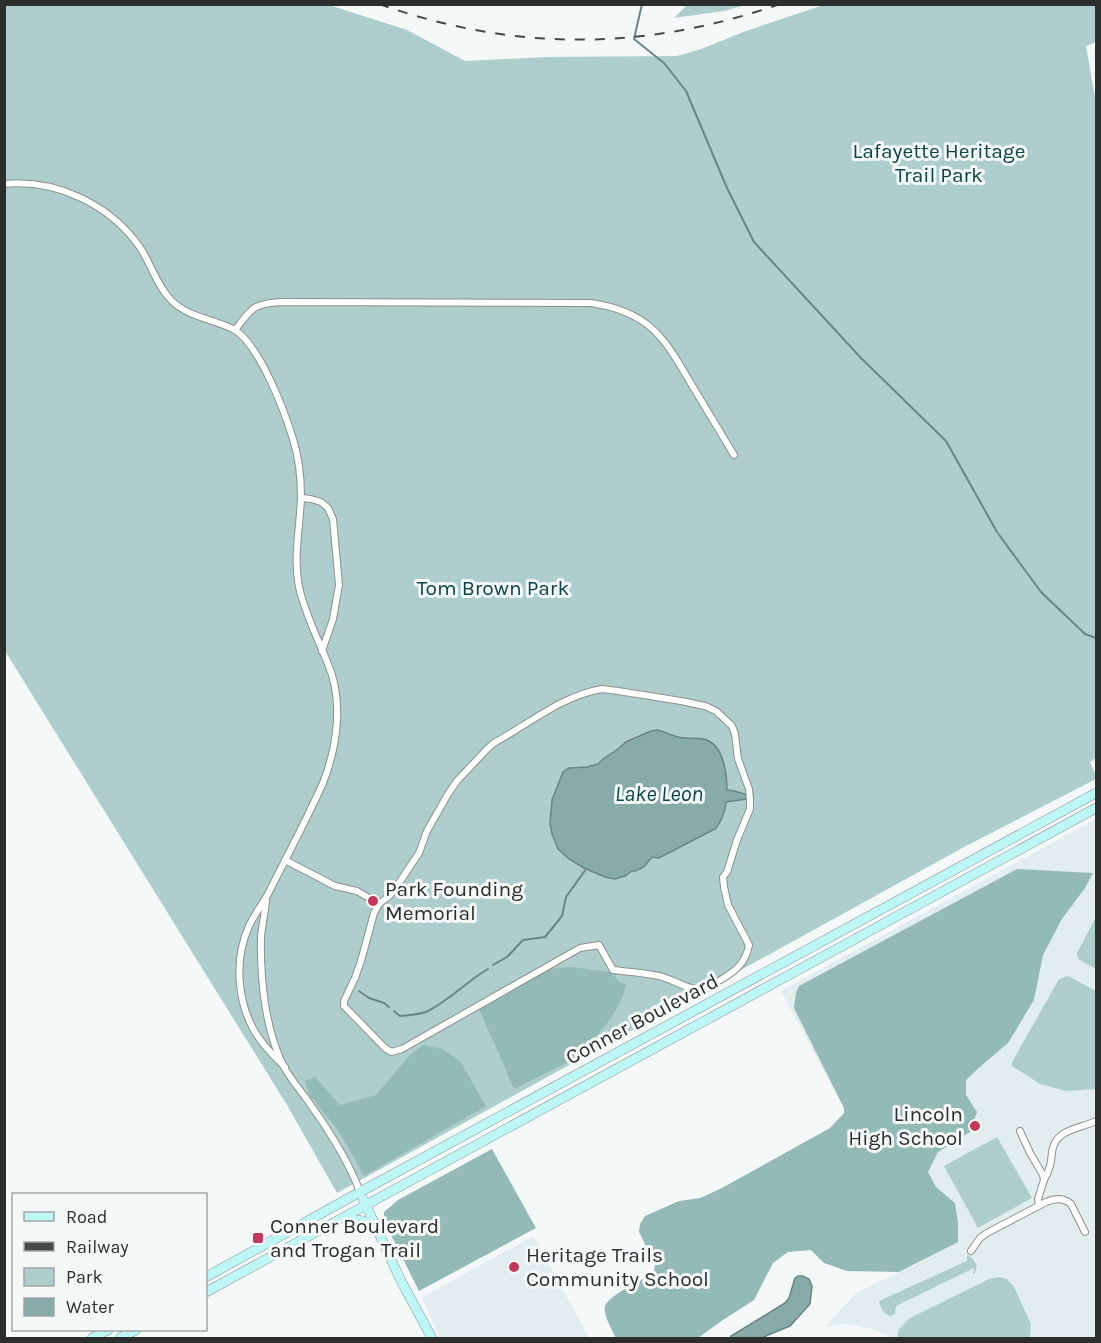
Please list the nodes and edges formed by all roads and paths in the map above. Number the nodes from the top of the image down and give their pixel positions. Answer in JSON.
{"nodes":[{"id":1,"x":4,"y":184,"type":"edge"},
{"id":2,"x":235,"y":330,"type":"junction"},
{"id":3,"x":734,"y":455,"type":"dead end"},
{"id":4,"x":301,"y":498,"type":"junction"},
{"id":5,"x":322,"y":651,"type":"junction"},
{"id":6,"x":1096,"y":796,"type":"edge"},
{"id":7,"x":1096,"y":808,"type":"edge"},
{"id":8,"x":285,"y":860,"type":"junction"},
{"id":9,"x":266,"y":897,"type":"junction"},
{"id":10,"x":379,"y":904,"type":"junction"},
{"id":11,"x":628,"y":1047,"type":"junction"},
{"id":12,"x":634,"y":1058,"type":"junction"},
{"id":13,"x":284,"y":1067,"type":"junction"},
{"id":14,"x":1096,"y":1121,"type":"edge"},
{"id":15,"x":1020,"y":1131,"type":"dead end"},
{"id":16,"x":1044,"y":1180,"type":"junction"},
{"id":17,"x":360,"y":1192,"type":"junction"},
{"id":18,"x":365,"y":1205,"type":"junction"},
{"id":19,"x":1039,"y":1205,"type":"junction"},
{"id":20,"x":342,"y":1218,"type":"junction"},
{"id":21,"x":375,"y":1226,"type":"junction"},
{"id":22,"x":1085,"y":1232,"type":"dead end"},
{"id":23,"x":971,"y":1251,"type":"dead end"},
{"id":24,"x":207,"y":1276,"type":"edge"},
{"id":25,"x":207,"y":1291,"type":"edge"},
{"id":26,"x":432,"y":1338,"type":"edge"}],
"edges":[{"from":1,"to":2,"type":"street"},
{"from":2,"to":3,"type":"street"},
{"from":2,"to":4,"type":"street"},
{"from":4,"to":5,"type":"street"},
{"from":4,"to":5,"type":"street"},
{"from":5,"to":8,"type":"street"},
{"from":6,"to":11,"type":"main road","name":"Conner Boulevard"},
{"from":7,"to":12,"type":"main road","name":"Conner Boulevard"},
{"from":8,"to":9,"type":"street"},
{"from":8,"to":10,"type":"street"},
{"from":9,"to":13,"type":"street"},
{"from":9,"to":13,"type":"street"},
{"from":10,"to":10,"type":"street"},
{"from":11,"to":12,"type":"main road"},
{"from":11,"to":17,"type":"main road","name":"Conner Boulevard"},
{"from":12,"to":18,"type":"main road","name":"Conner Boulevard"},
{"from":13,"to":17,"type":"street"},
{"from":14,"to":16,"type":"street"},
{"from":15,"to":16,"type":"street"},
{"from":16,"to":19,"type":"street"},
{"from":17,"to":18,"type":"main road"},
{"from":17,"to":24,"type":"main road","name":"Conner Boulevard"},
{"from":18,"to":20,"type":"main road","name":"Conner Boulevard"},
{"from":18,"to":21,"type":"main road"},
{"from":19,"to":22,"type":"street"},
{"from":19,"to":23,"type":"street"},
{"from":20,"to":21,"type":"main road"},
{"from":20,"to":25,"type":"main road","name":"Conner Boulevard"},
{"from":21,"to":26,"type":"main road"}]}
